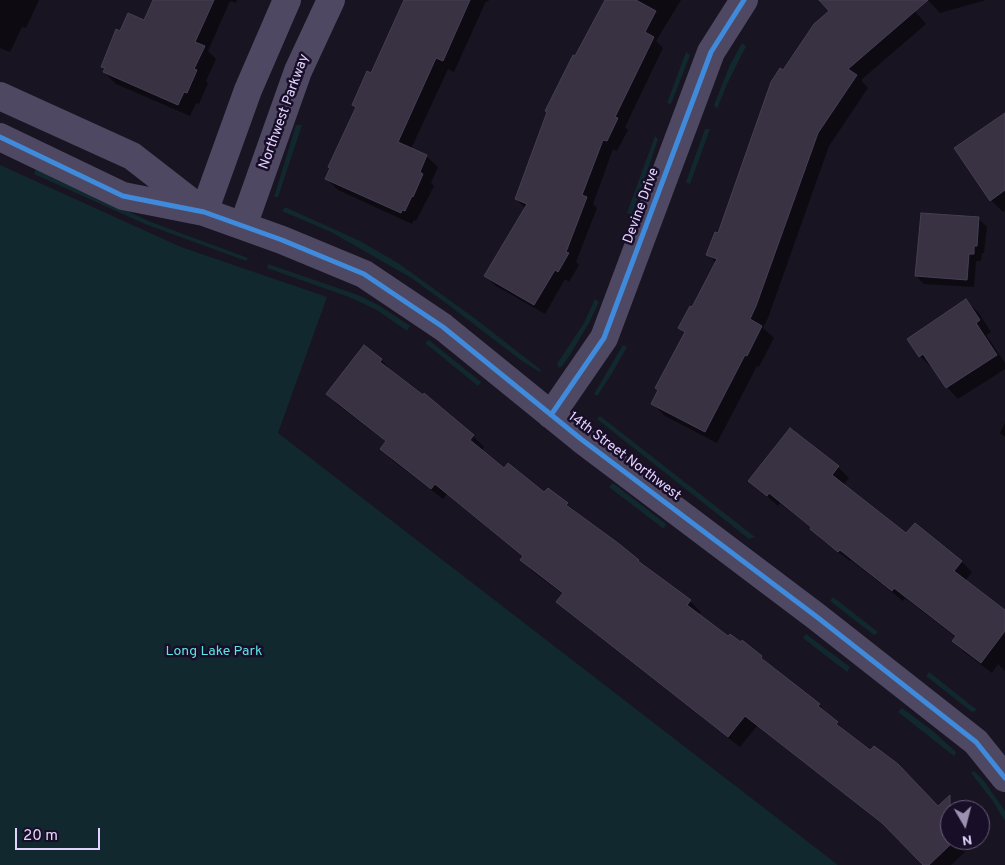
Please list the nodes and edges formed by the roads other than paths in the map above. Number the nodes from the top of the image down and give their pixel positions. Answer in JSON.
{"nodes":[{"id":1,"x":287,"y":0,"type":"edge"},
{"id":2,"x":331,"y":0,"type":"edge"},
{"id":3,"x":744,"y":0,"type":"edge"},
{"id":4,"x":11,"y":100,"type":"edge"},
{"id":5,"x":1,"y":137,"type":"edge"},
{"id":6,"x":204,"y":212,"type":"junction"},
{"id":7,"x":244,"y":226,"type":"junction"},
{"id":8,"x":551,"y":415,"type":"junction"},
{"id":9,"x":1005,"y":778,"type":"edge"}],
"edges":[{"from":1,"to":6,"type":"street"},
{"from":2,"to":7,"type":"street","name":"Northwest Parkway"},
{"from":3,"to":8,"type":"street","name":"Devine Drive"},
{"from":4,"to":5,"type":"street","name":"14th Street Northwest"},
{"from":4,"to":6,"type":"street","name":"14th Street Northwest"},
{"from":5,"to":6,"type":"street","name":"14th Street Northwest"},
{"from":6,"to":7,"type":"street","name":"14th Street Northwest"},
{"from":7,"to":8,"type":"street","name":"14th Street Northwest"},
{"from":8,"to":9,"type":"street","name":"14th Street Northwest"}]}
